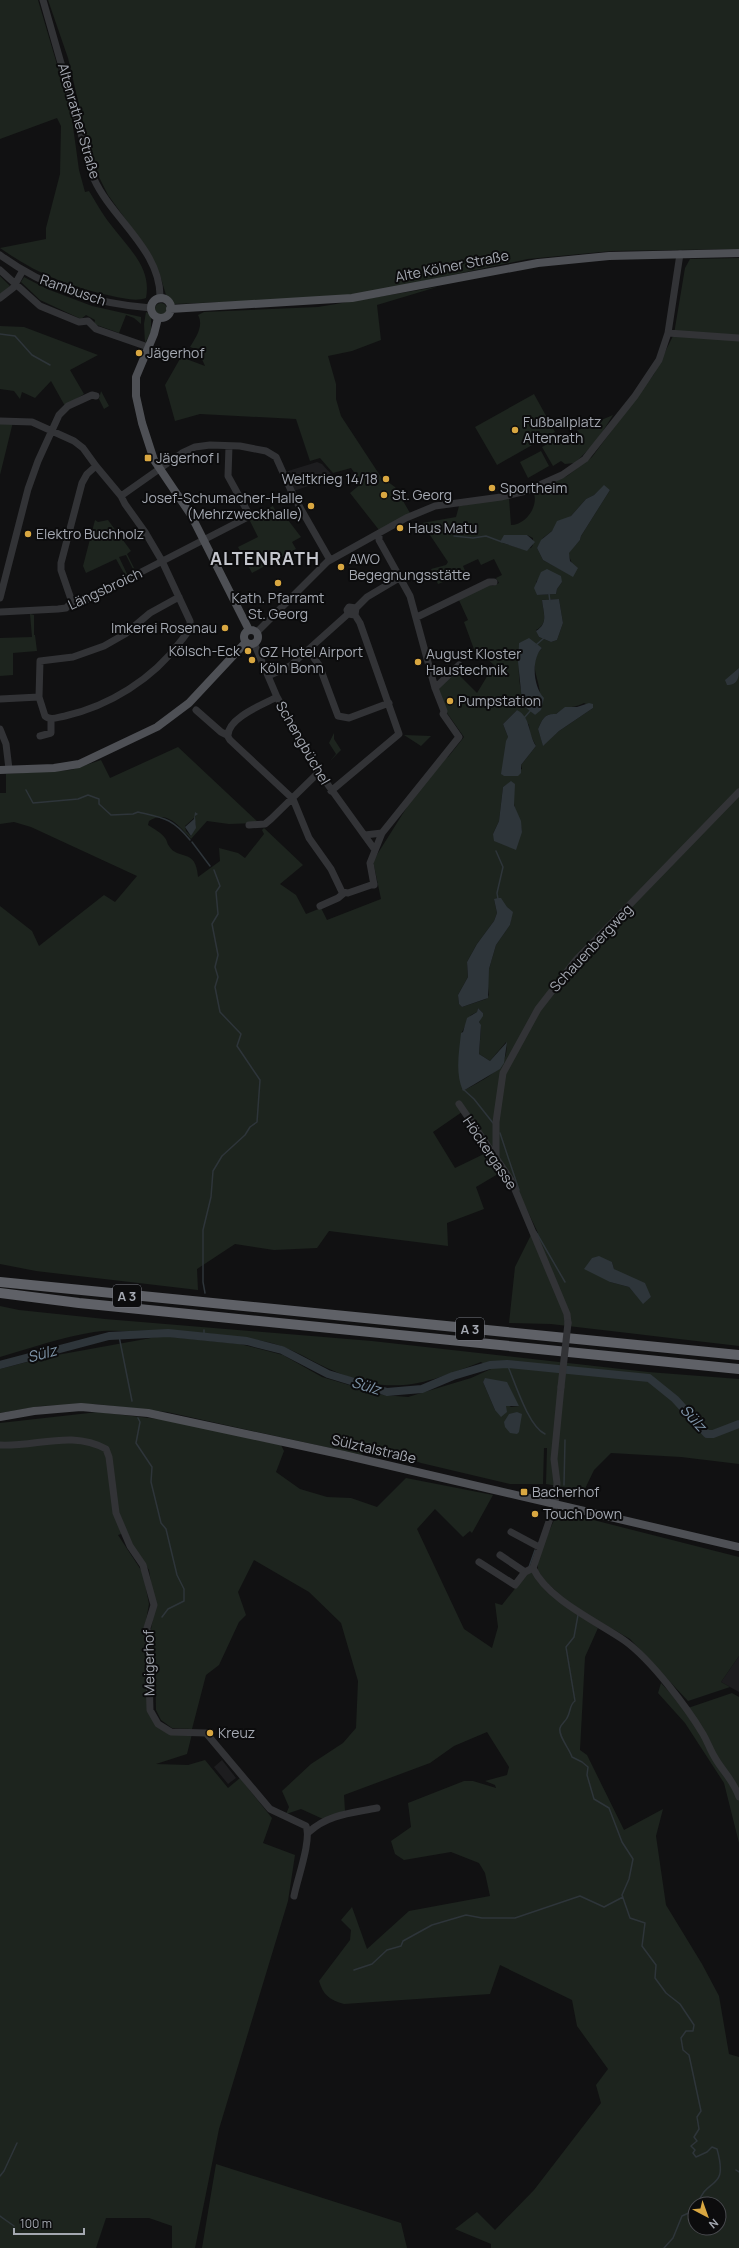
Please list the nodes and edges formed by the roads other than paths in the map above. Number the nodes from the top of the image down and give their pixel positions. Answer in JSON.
{"nodes":[{"id":1,"x":43,"y":0,"type":"edge"},
{"id":2,"x":739,"y":253,"type":"edge"},
{"id":3,"x":680,"y":254,"type":"junction"},
{"id":4,"x":0,"y":255,"type":"edge"},
{"id":5,"x":0,"y":270,"type":"edge"},
{"id":6,"x":23,"y":270,"type":"junction"},
{"id":7,"x":16,"y":284,"type":"junction"},
{"id":8,"x":0,"y":298,"type":"edge"},
{"id":9,"x":160,"y":299,"type":"junction"},
{"id":10,"x":151,"y":308,"type":"junction"},
{"id":11,"x":170,"y":309,"type":"junction"},
{"id":12,"x":158,"y":318,"type":"junction"},
{"id":13,"x":668,"y":333,"type":"junction"},
{"id":14,"x":739,"y":338,"type":"edge"},
{"id":15,"x":148,"y":347,"type":"junction"},
{"id":16,"x":96,"y":396,"type":"dead end"},
{"id":17,"x":0,"y":421,"type":"edge"},
{"id":18,"x":52,"y":430,"type":"junction"},
{"id":19,"x":229,"y":446,"type":"junction"},
{"id":20,"x":96,"y":466,"type":"junction"},
{"id":21,"x":161,"y":469,"type":"junction"},
{"id":22,"x":121,"y":496,"type":"junction"},
{"id":23,"x":379,"y":534,"type":"junction"},
{"id":24,"x":203,"y":541,"type":"junction"},
{"id":25,"x":330,"y":560,"type":"junction"},
{"id":26,"x":162,"y":561,"type":"junction"},
{"id":27,"x":399,"y":578,"type":"junction"},
{"id":28,"x":494,"y":582,"type":"dead end"},
{"id":29,"x":179,"y":596,"type":"junction"},
{"id":30,"x":0,"y":599,"type":"edge"},
{"id":31,"x":72,"y":602,"type":"junction"},
{"id":32,"x":0,"y":612,"type":"edge"},
{"id":33,"x":10,"y":612,"type":"junction"},
{"id":34,"x":353,"y":612,"type":"junction"},
{"id":35,"x":417,"y":617,"type":"junction"},
{"id":36,"x":253,"y":631,"type":"junction"},
{"id":37,"x":250,"y":642,"type":"junction"},
{"id":38,"x":308,"y":650,"type":"junction"},
{"id":39,"x":459,"y":665,"type":"dead end"},
{"id":40,"x":268,"y":676,"type":"junction"},
{"id":41,"x":435,"y":688,"type":"junction"},
{"id":42,"x":39,"y":697,"type":"junction"},
{"id":43,"x":277,"y":697,"type":"junction"},
{"id":44,"x":0,"y":699,"type":"edge"},
{"id":45,"x":389,"y":704,"type":"junction"},
{"id":46,"x":196,"y":710,"type":"dead end"},
{"id":47,"x":51,"y":719,"type":"junction"},
{"id":48,"x":0,"y":729,"type":"edge"},
{"id":49,"x":40,"y":736,"type":"dead end"},
{"id":50,"x":228,"y":736,"type":"junction"},
{"id":51,"x":9,"y":769,"type":"junction"},
{"id":52,"x":0,"y":770,"type":"edge"},
{"id":53,"x":319,"y":772,"type":"junction"},
{"id":54,"x":331,"y":791,"type":"junction"},
{"id":55,"x":739,"y":792,"type":"edge"},
{"id":56,"x":293,"y":799,"type":"junction"},
{"id":57,"x":249,"y":825,"type":"dead end"},
{"id":58,"x":382,"y":833,"type":"junction"},
{"id":59,"x":365,"y":835,"type":"junction"},
{"id":60,"x":375,"y":850,"type":"junction"},
{"id":61,"x":344,"y":893,"type":"junction"},
{"id":62,"x":320,"y":906,"type":"dead end"},
{"id":63,"x":459,"y":1104,"type":"dead end"},
{"id":64,"x":496,"y":1157,"type":"junction"},
{"id":65,"x":0,"y":1282,"type":"edge"},
{"id":66,"x":1,"y":1294,"type":"edge"},
{"id":67,"x":739,"y":1355,"type":"edge"},
{"id":68,"x":739,"y":1369,"type":"edge"},
{"id":69,"x":0,"y":1417,"type":"edge"},
{"id":70,"x":0,"y":1445,"type":"edge"},
{"id":71,"x":555,"y":1504,"type":"junction"},
{"id":72,"x":512,"y":1532,"type":"dead end"},
{"id":73,"x":539,"y":1547,"type":"junction"},
{"id":74,"x":739,"y":1547,"type":"edge"},
{"id":75,"x":500,"y":1555,"type":"dead end"},
{"id":76,"x":479,"y":1562,"type":"dead end"},
{"id":77,"x":533,"y":1568,"type":"junction"},
{"id":78,"x":525,"y":1572,"type":"junction"},
{"id":79,"x":739,"y":1797,"type":"edge"},
{"id":80,"x":377,"y":1808,"type":"dead end"},
{"id":81,"x":309,"y":1832,"type":"junction"},
{"id":82,"x":294,"y":1896,"type":"dead end"}],
"edges":[{"from":1,"to":9,"type":"street","name":"Altenrather Straße"},
{"from":2,"to":3,"type":"main road","name":"Alte Kölner Straße"},
{"from":3,"to":11,"type":"main road","name":"Alte Kölner Straße"},
{"from":3,"to":13,"type":"street"},
{"from":4,"to":6,"type":"street","name":"Rambusch"},
{"from":5,"to":7,"type":"street","name":"Rambusch"},
{"from":6,"to":7,"type":"street"},
{"from":6,"to":10,"type":"street","name":"Rambusch"},
{"from":7,"to":8,"type":"street"},
{"from":7,"to":15,"type":"street","name":"Rambusch"},
{"from":9,"to":10,"type":"main road"},
{"from":9,"to":11,"type":"main road"},
{"from":10,"to":12,"type":"main road"},
{"from":11,"to":12,"type":"main road"},
{"from":12,"to":15,"type":"main road"},
{"from":13,"to":14,"type":"street"},
{"from":13,"to":23,"type":"street"},
{"from":15,"to":21,"type":"main road"},
{"from":16,"to":18,"type":"street"},
{"from":17,"to":18,"type":"street"},
{"from":18,"to":20,"type":"street"},
{"from":18,"to":30,"type":"street"},
{"from":19,"to":21,"type":"street"},
{"from":19,"to":24,"type":"street","name":"Längsbroich"},
{"from":19,"to":25,"type":"street"},
{"from":20,"to":22,"type":"street"},
{"from":20,"to":31,"type":"street"},
{"from":21,"to":22,"type":"street"},
{"from":21,"to":24,"type":"main road"},
{"from":22,"to":26,"type":"street"},
{"from":23,"to":25,"type":"street"},
{"from":23,"to":27,"type":"street"},
{"from":24,"to":26,"type":"street","name":"Längsbroich"},
{"from":24,"to":36,"type":"main road"},
{"from":25,"to":36,"type":"street"},
{"from":26,"to":29,"type":"street"},
{"from":26,"to":31,"type":"street","name":"Längsbroich"},
{"from":27,"to":34,"type":"street"},
{"from":27,"to":35,"type":"street"},
{"from":28,"to":35,"type":"street"},
{"from":29,"to":42,"type":"street"},
{"from":29,"to":47,"type":"street"},
{"from":30,"to":33,"type":"street"},
{"from":31,"to":33,"type":"street","name":"Längsbroich"},
{"from":32,"to":33,"type":"street","name":"Längsbroich"},
{"from":34,"to":38,"type":"street"},
{"from":34,"to":45,"type":"street"},
{"from":35,"to":41,"type":"street"},
{"from":36,"to":37,"type":"main road"},
{"from":36,"to":37,"type":"main road"},
{"from":37,"to":40,"type":"street","name":"Schengbüchel"},
{"from":37,"to":51,"type":"main road"},
{"from":38,"to":40,"type":"street"},
{"from":38,"to":45,"type":"street"},
{"from":39,"to":41,"type":"street"},
{"from":40,"to":43,"type":"street","name":"Schengbüchel"},
{"from":41,"to":58,"type":"street"},
{"from":42,"to":44,"type":"street"},
{"from":42,"to":47,"type":"street"},
{"from":43,"to":50,"type":"street"},
{"from":43,"to":53,"type":"street","name":"Schengbüchel"},
{"from":45,"to":54,"type":"street"},
{"from":46,"to":50,"type":"street"},
{"from":47,"to":49,"type":"street"},
{"from":48,"to":51,"type":"street"},
{"from":50,"to":56,"type":"street"},
{"from":51,"to":52,"type":"main road"},
{"from":53,"to":54,"type":"street","name":"Schengbüchel"},
{"from":53,"to":56,"type":"street"},
{"from":54,"to":59,"type":"street","name":"Schengbüchel"},
{"from":55,"to":64,"type":"street","name":"Schauenbergweg"},
{"from":56,"to":57,"type":"street"},
{"from":56,"to":61,"type":"street"},
{"from":58,"to":59,"type":"street"},
{"from":58,"to":60,"type":"street"},
{"from":59,"to":60,"type":"street","name":"Schengbüchel"},
{"from":60,"to":61,"type":"street"},
{"from":61,"to":62,"type":"street"},
{"from":63,"to":64,"type":"street","name":"Höckergasse"},
{"from":64,"to":71,"type":"street","name":"Höckergasse","bridge":true},
{"from":65,"to":67,"type":"highway","number":"A 3"},
{"from":66,"to":68,"type":"highway","number":"A 3"},
{"from":69,"to":71,"type":"main road","name":"Sülztalstraße"},
{"from":70,"to":81,"type":"street","name":"Meigerhof"},
{"from":71,"to":73,"type":"street"},
{"from":71,"to":74,"type":"main road","name":"Sülztalstraße"},
{"from":72,"to":73,"type":"street"},
{"from":73,"to":77,"type":"street"},
{"from":75,"to":78,"type":"street"},
{"from":76,"to":78,"type":"street"},
{"from":77,"to":78,"type":"street"},
{"from":77,"to":79,"type":"street"},
{"from":80,"to":81,"type":"street"},
{"from":81,"to":82,"type":"street"}]}
